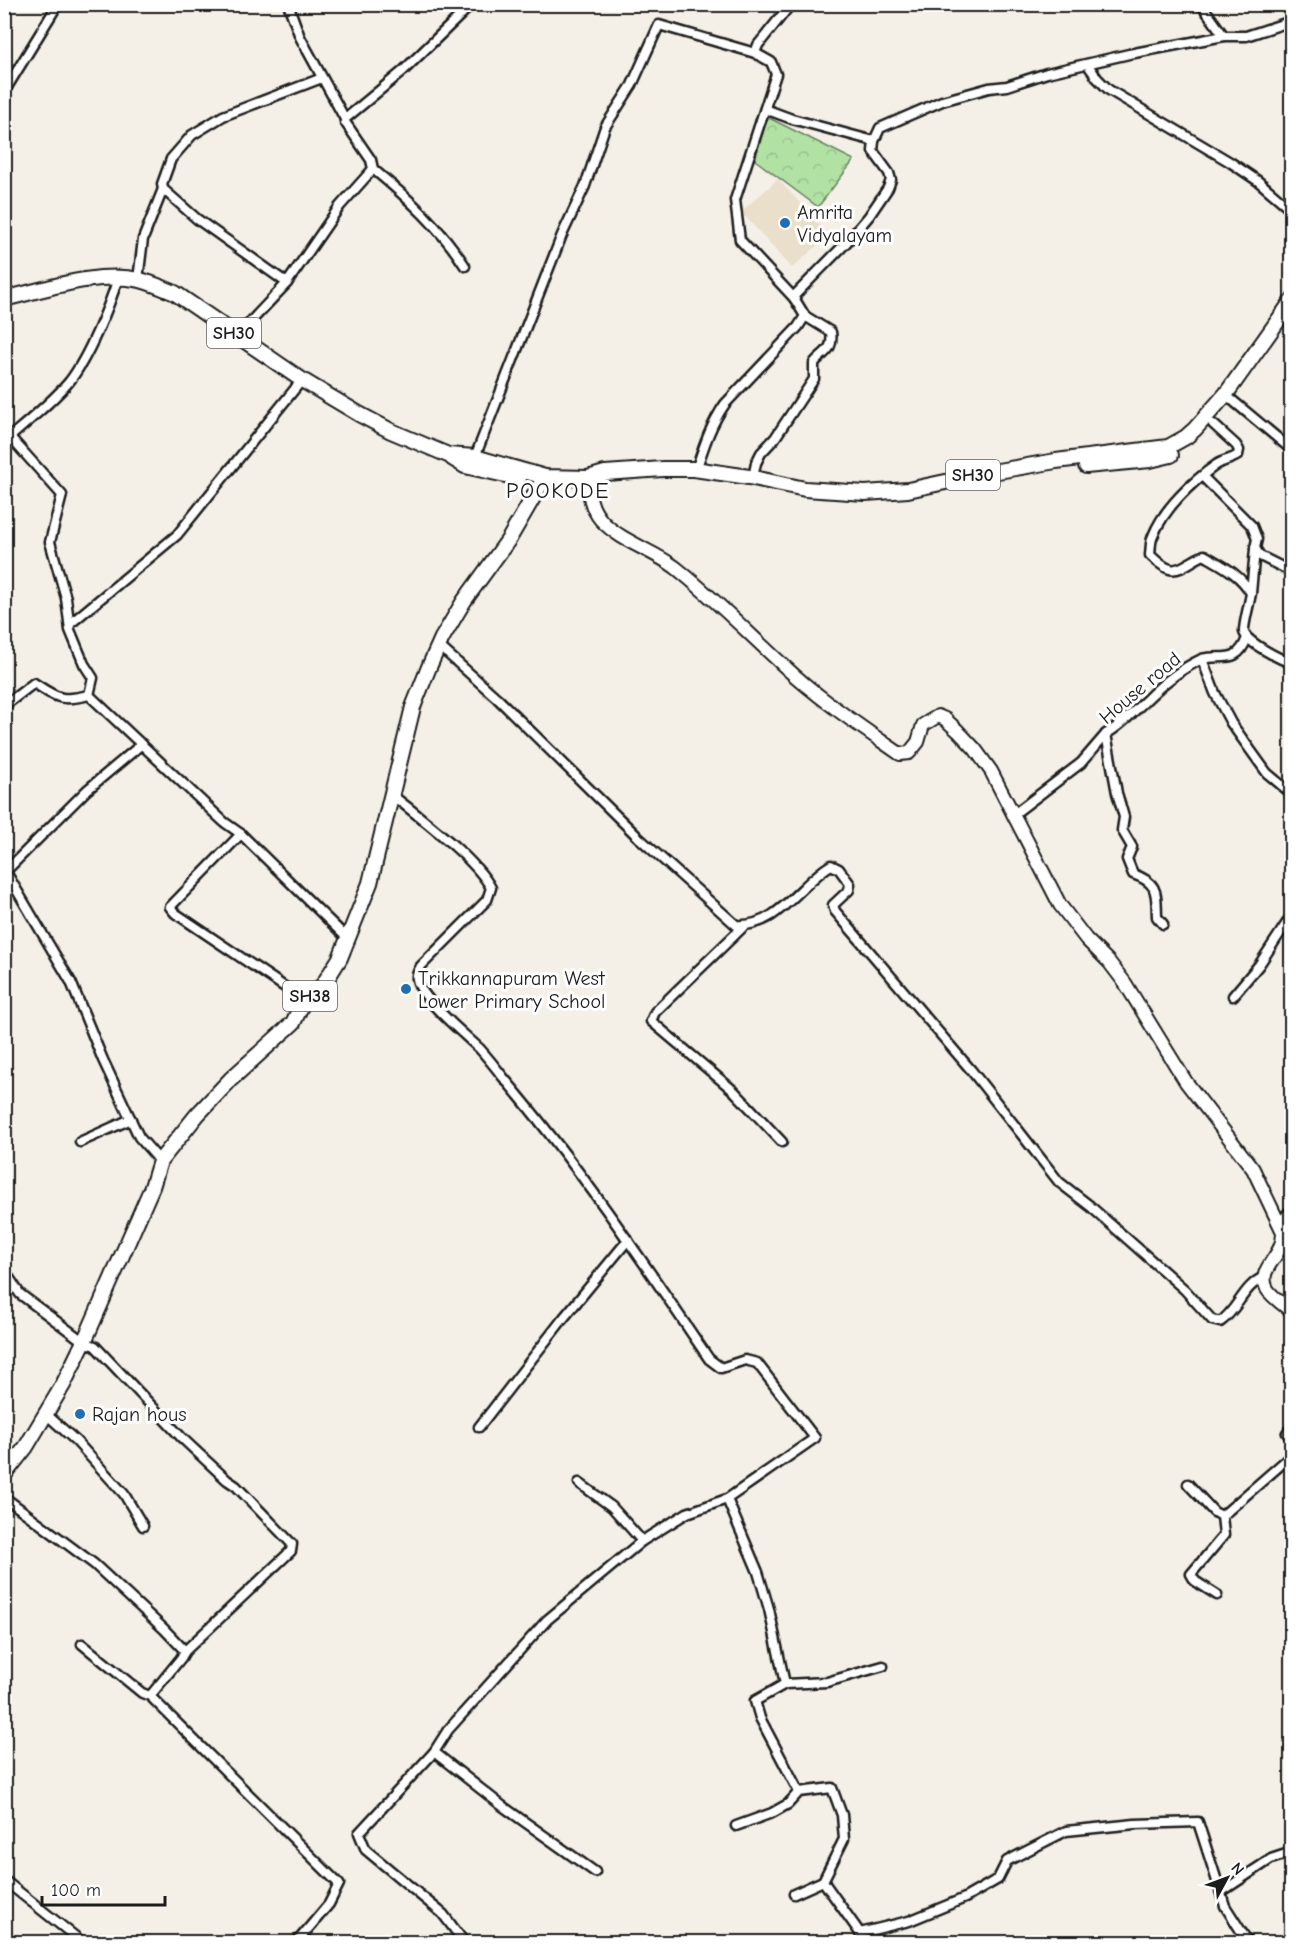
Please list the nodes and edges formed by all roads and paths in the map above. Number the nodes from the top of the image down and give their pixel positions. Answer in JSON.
{"nodes":[{"id":1,"x":58,"y":4,"type":"edge"},
{"id":2,"x":288,"y":4,"type":"edge"},
{"id":3,"x":472,"y":4,"type":"edge"},
{"id":4,"x":791,"y":4,"type":"edge"},
{"id":5,"x":1202,"y":4,"type":"edge"},
{"id":6,"x":1292,"y":21,"type":"edge"},
{"id":7,"x":1224,"y":36,"type":"junction"},
{"id":8,"x":755,"y":53,"type":"junction"},
{"id":9,"x":1088,"y":64,"type":"junction"},
{"id":10,"x":321,"y":78,"type":"junction"},
{"id":11,"x":4,"y":92,"type":"edge"},
{"id":12,"x":765,"y":109,"type":"junction"},
{"id":13,"x":345,"y":119,"type":"junction"},
{"id":14,"x":874,"y":141,"type":"junction"},
{"id":15,"x":373,"y":169,"type":"junction"},
{"id":16,"x":163,"y":189,"type":"junction"},
{"id":17,"x":1292,"y":210,"type":"edge"},
{"id":18,"x":465,"y":266,"type":"dead end"},
{"id":19,"x":118,"y":278,"type":"junction"},
{"id":20,"x":138,"y":280,"type":"junction"},
{"id":21,"x":287,"y":284,"type":"junction"},
{"id":22,"x":794,"y":298,"type":"junction"},
{"id":23,"x":4,"y":299,"type":"edge"},
{"id":24,"x":1292,"y":301,"type":"edge"},
{"id":25,"x":805,"y":316,"type":"junction"},
{"id":26,"x":1292,"y":318,"type":"edge"},
{"id":27,"x":237,"y":335,"type":"junction"},
{"id":28,"x":302,"y":380,"type":"junction"},
{"id":29,"x":1232,"y":400,"type":"junction"},
{"id":30,"x":1213,"y":424,"type":"junction"},
{"id":31,"x":7,"y":439,"type":"edge"},
{"id":32,"x":1292,"y":450,"type":"edge"},
{"id":33,"x":448,"y":455,"type":"junction"},
{"id":34,"x":475,"y":457,"type":"junction"},
{"id":35,"x":696,"y":470,"type":"junction"},
{"id":36,"x":1202,"y":476,"type":"junction"},
{"id":37,"x":545,"y":477,"type":"junction"},
{"id":38,"x":588,"y":478,"type":"junction"},
{"id":39,"x":753,"y":478,"type":"junction"},
{"id":40,"x":1255,"y":548,"type":"junction"},
{"id":41,"x":1292,"y":572,"type":"edge"},
{"id":42,"x":1251,"y":593,"type":"junction"},
{"id":43,"x":70,"y":624,"type":"junction"},
{"id":44,"x":1247,"y":638,"type":"junction"},
{"id":45,"x":438,"y":645,"type":"junction"},
{"id":46,"x":1202,"y":659,"type":"junction"},
{"id":47,"x":1292,"y":663,"type":"edge"},
{"id":48,"x":89,"y":695,"type":"junction"},
{"id":49,"x":4,"y":706,"type":"edge"},
{"id":50,"x":1106,"y":734,"type":"junction"},
{"id":51,"x":142,"y":744,"type":"junction"},
{"id":52,"x":391,"y":794,"type":"junction"},
{"id":53,"x":1292,"y":794,"type":"edge"},
{"id":54,"x":1014,"y":814,"type":"junction"},
{"id":55,"x":241,"y":834,"type":"junction"},
{"id":56,"x":5,"y":873,"type":"edge"},
{"id":57,"x":1292,"y":915,"type":"edge"},
{"id":58,"x":1163,"y":924,"type":"dead end"},
{"id":59,"x":744,"y":926,"type":"junction"},
{"id":60,"x":348,"y":939,"type":"junction"},
{"id":61,"x":1233,"y":996,"type":"dead end"},
{"id":62,"x":304,"y":1000,"type":"junction"},
{"id":63,"x":131,"y":1119,"type":"junction"},
{"id":64,"x":80,"y":1142,"type":"dead end"},
{"id":65,"x":782,"y":1142,"type":"dead end"},
{"id":66,"x":160,"y":1161,"type":"junction"},
{"id":67,"x":1292,"y":1209,"type":"edge"},
{"id":68,"x":1279,"y":1223,"type":"junction"},
{"id":69,"x":628,"y":1240,"type":"junction"},
{"id":70,"x":4,"y":1270,"type":"edge"},
{"id":71,"x":1264,"y":1277,"type":"junction"},
{"id":72,"x":1292,"y":1312,"type":"edge"},
{"id":73,"x":84,"y":1342,"type":"junction"},
{"id":74,"x":45,"y":1413,"type":"junction"},
{"id":75,"x":479,"y":1426,"type":"dead end"},
{"id":76,"x":1292,"y":1427,"type":"edge"},
{"id":77,"x":1292,"y":1439,"type":"edge"},
{"id":78,"x":1292,"y":1455,"type":"edge"},
{"id":79,"x":4,"y":1475,"type":"edge"},
{"id":80,"x":579,"y":1483,"type":"dead end"},
{"id":81,"x":1188,"y":1484,"type":"dead end"},
{"id":82,"x":4,"y":1497,"type":"edge"},
{"id":83,"x":727,"y":1499,"type":"junction"},
{"id":84,"x":1222,"y":1516,"type":"junction"},
{"id":85,"x":143,"y":1526,"type":"dead end"},
{"id":86,"x":642,"y":1541,"type":"junction"},
{"id":87,"x":1217,"y":1595,"type":"dead end"},
{"id":88,"x":82,"y":1644,"type":"dead end"},
{"id":89,"x":185,"y":1652,"type":"junction"},
{"id":90,"x":883,"y":1666,"type":"dead end"},
{"id":91,"x":785,"y":1684,"type":"junction"},
{"id":92,"x":150,"y":1696,"type":"junction"},
{"id":93,"x":434,"y":1752,"type":"junction"},
{"id":94,"x":799,"y":1792,"type":"junction"},
{"id":95,"x":736,"y":1826,"type":"dead end"},
{"id":96,"x":1292,"y":1852,"type":"edge"},
{"id":97,"x":595,"y":1872,"type":"dead end"},
{"id":98,"x":4,"y":1880,"type":"edge"},
{"id":99,"x":823,"y":1881,"type":"junction"},
{"id":100,"x":1221,"y":1892,"type":"junction"},
{"id":101,"x":794,"y":1894,"type":"dead end"},
{"id":102,"x":860,"y":1933,"type":"junction"},
{"id":103,"x":82,"y":1942,"type":"edge"},
{"id":104,"x":297,"y":1942,"type":"edge"},
{"id":105,"x":464,"y":1942,"type":"edge"},
{"id":106,"x":863,"y":1942,"type":"edge"},
{"id":107,"x":1248,"y":1942,"type":"edge"}],
"edges":[{"from":1,"to":11,"type":"street"},
{"from":2,"to":10,"type":"street"},
{"from":3,"to":13,"type":"street"},
{"from":4,"to":8,"type":"street"},
{"from":5,"to":7,"type":"street"},
{"from":6,"to":7,"type":"street"},
{"from":7,"to":9,"type":"street"},
{"from":8,"to":12,"type":"street"},
{"from":8,"to":34,"type":"street"},
{"from":9,"to":14,"type":"street"},
{"from":9,"to":17,"type":"street"},
{"from":10,"to":13,"type":"street"},
{"from":10,"to":16,"type":"street"},
{"from":12,"to":14,"type":"street"},
{"from":12,"to":22,"type":"street"},
{"from":13,"to":15,"type":"street"},
{"from":14,"to":22,"type":"street"},
{"from":15,"to":18,"type":"street"},
{"from":15,"to":21,"type":"street"},
{"from":16,"to":20,"type":"street"},
{"from":16,"to":21,"type":"street"},
{"from":19,"to":20,"type":"main road","number":"SH30"},
{"from":19,"to":23,"type":"main road","number":"SH30"},
{"from":19,"to":31,"type":"street"},
{"from":20,"to":27,"type":"main road","number":"SH30"},
{"from":21,"to":27,"type":"street"},
{"from":22,"to":25,"type":"street"},
{"from":24,"to":39,"type":"main road","number":"SH30"},
{"from":25,"to":35,"type":"street"},
{"from":25,"to":39,"type":"street"},
{"from":26,"to":29,"type":"main road"},
{"from":27,"to":28,"type":"main road","number":"SH30"},
{"from":28,"to":33,"type":"main road","number":"SH30"},
{"from":28,"to":43,"type":"street"},
{"from":29,"to":30,"type":"main road"},
{"from":29,"to":32,"type":"street"},
{"from":30,"to":36,"type":"street"},
{"from":30,"to":38,"type":"main road"},
{"from":31,"to":43,"type":"street"},
{"from":33,"to":34,"type":"main road","number":"SH30"},
{"from":33,"to":37,"type":"main road"},
{"from":34,"to":37,"type":"main road","number":"SH30"},
{"from":35,"to":38,"type":"main road","number":"SH30"},
{"from":35,"to":39,"type":"main road","number":"SH30"},
{"from":36,"to":40,"type":"street"},
{"from":36,"to":42,"type":"street"},
{"from":37,"to":38,"type":"main road","number":"SH30"},
{"from":37,"to":45,"type":"main road","number":"SH38"},
{"from":38,"to":54,"type":"street"},
{"from":40,"to":41,"type":"street"},
{"from":40,"to":42,"type":"street"},
{"from":42,"to":44,"type":"street"},
{"from":43,"to":48,"type":"street"},
{"from":44,"to":46,"type":"street"},
{"from":44,"to":47,"type":"street"},
{"from":45,"to":52,"type":"main road","number":"SH38"},
{"from":45,"to":59,"type":"street"},
{"from":46,"to":50,"type":"street","name":"House road"},
{"from":46,"to":53,"type":"street","name":"House road"},
{"from":48,"to":49,"type":"street"},
{"from":48,"to":51,"type":"street"},
{"from":50,"to":54,"type":"street"},
{"from":50,"to":58,"type":"street","name":"House road"},
{"from":51,"to":55,"type":"street"},
{"from":51,"to":56,"type":"street"},
{"from":52,"to":60,"type":"main road","number":"SH38"},
{"from":52,"to":69,"type":"street"},
{"from":54,"to":68,"type":"street"},
{"from":55,"to":60,"type":"street"},
{"from":55,"to":62,"type":"street"},
{"from":56,"to":63,"type":"street"},
{"from":57,"to":61,"type":"street"},
{"from":59,"to":65,"type":"street"},
{"from":59,"to":71,"type":"street"},
{"from":60,"to":62,"type":"main road","number":"SH38"},
{"from":62,"to":66,"type":"main road","number":"SH38"},
{"from":63,"to":64,"type":"street"},
{"from":63,"to":66,"type":"street"},
{"from":66,"to":73,"type":"main road","number":"SH38"},
{"from":67,"to":68,"type":"street"},
{"from":68,"to":71,"type":"street"},
{"from":69,"to":75,"type":"street"},
{"from":69,"to":83,"type":"street"},
{"from":70,"to":73,"type":"street"},
{"from":71,"to":72,"type":"street"},
{"from":73,"to":74,"type":"main road","number":"SH38"},
{"from":73,"to":89,"type":"street"},
{"from":74,"to":79,"type":"main road","number":"SH38"},
{"from":74,"to":85,"type":"street"},
{"from":76,"to":77,"type":"street"},
{"from":78,"to":84,"type":"street"},
{"from":80,"to":86,"type":"street"},
{"from":81,"to":84,"type":"street"},
{"from":82,"to":89,"type":"street"},
{"from":83,"to":86,"type":"street"},
{"from":83,"to":91,"type":"street"},
{"from":84,"to":87,"type":"street"},
{"from":86,"to":93,"type":"street"},
{"from":88,"to":92,"type":"street"},
{"from":89,"to":92,"type":"street"},
{"from":90,"to":91,"type":"street"},
{"from":91,"to":94,"type":"street"},
{"from":92,"to":104,"type":"street"},
{"from":93,"to":97,"type":"street"},
{"from":93,"to":105,"type":"street"},
{"from":94,"to":95,"type":"street"},
{"from":94,"to":99,"type":"street"},
{"from":96,"to":100,"type":"street"},
{"from":98,"to":103,"type":"street"},
{"from":99,"to":101,"type":"street"},
{"from":99,"to":102,"type":"street"},
{"from":100,"to":102,"type":"street"},
{"from":100,"to":107,"type":"street"},
{"from":102,"to":106,"type":"street"}]}
